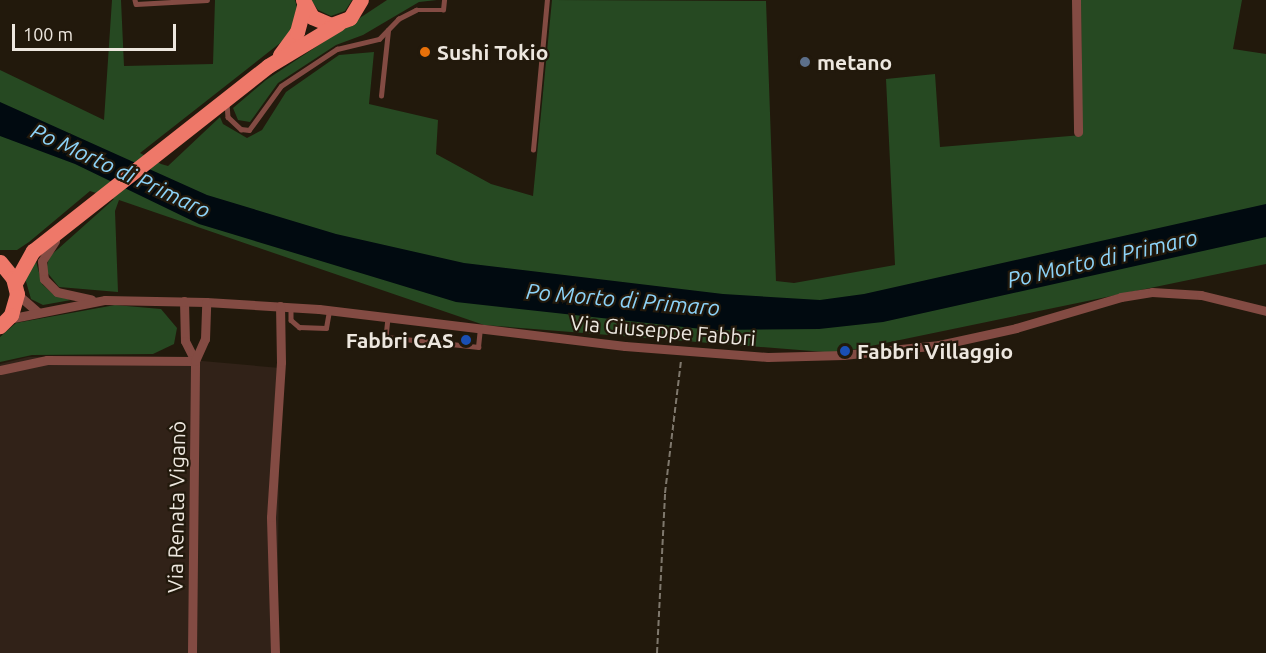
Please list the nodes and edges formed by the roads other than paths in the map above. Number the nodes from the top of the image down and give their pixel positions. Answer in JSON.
{"nodes":[{"id":1,"x":135,"y":0,"type":"edge"},
{"id":2,"x":207,"y":0,"type":"edge"},
{"id":3,"x":444,"y":0,"type":"edge"},
{"id":4,"x":547,"y":0,"type":"edge"},
{"id":5,"x":1076,"y":0,"type":"edge"},
{"id":6,"x":303,"y":2,"type":"edge"},
{"id":7,"x":363,"y":3,"type":"edge"},
{"id":8,"x":338,"y":24,"type":"junction"},
{"id":9,"x":388,"y":30,"type":"junction"},
{"id":10,"x":268,"y":66,"type":"junction"},
{"id":11,"x":381,"y":96,"type":"dead end"},
{"id":12,"x":228,"y":97,"type":"junction"},
{"id":13,"x":1078,"y":132,"type":"dead end"},
{"id":14,"x":533,"y":150,"type":"dead end"},
{"id":15,"x":84,"y":210,"type":"junction"},
{"id":16,"x":33,"y":251,"type":"junction"},
{"id":17,"x":0,"y":261,"type":"edge"},
{"id":18,"x":16,"y":289,"type":"junction"},
{"id":19,"x":96,"y":300,"type":"junction"},
{"id":20,"x":184,"y":301,"type":"junction"},
{"id":21,"x":206,"y":302,"type":"junction"},
{"id":22,"x":280,"y":306,"type":"junction"},
{"id":23,"x":291,"y":307,"type":"junction"},
{"id":24,"x":328,"y":310,"type":"junction"},
{"id":25,"x":1266,"y":310,"type":"edge"},
{"id":26,"x":39,"y":312,"type":"junction"},
{"id":27,"x":388,"y":318,"type":"junction"},
{"id":28,"x":4,"y":323,"type":"edge"},
{"id":29,"x":480,"y":329,"type":"junction"},
{"id":30,"x":195,"y":361,"type":"junction"},
{"id":31,"x":0,"y":370,"type":"edge"},
{"id":32,"x":192,"y":653,"type":"edge"},
{"id":33,"x":275,"y":653,"type":"edge"}],
"edges":[{"from":1,"to":2,"type":"lane"},
{"from":3,"to":9,"type":"lane"},
{"from":4,"to":14,"type":"lane"},
{"from":5,"to":13,"type":"street"},
{"from":6,"to":8,"type":"main road"},
{"from":6,"to":10,"type":"main road"},
{"from":7,"to":8,"type":"main road"},
{"from":8,"to":10,"type":"main road"},
{"from":9,"to":11,"type":"lane"},
{"from":9,"to":12,"type":"lane"},
{"from":10,"to":12,"type":"main road"},
{"from":12,"to":15,"type":"main road"},
{"from":15,"to":16,"type":"main road"},
{"from":15,"to":19,"type":"street"},
{"from":16,"to":17,"type":"main road"},
{"from":16,"to":18,"type":"main road"},
{"from":17,"to":18,"type":"main road"},
{"from":18,"to":26,"type":"street"},
{"from":18,"to":28,"type":"main road"},
{"from":19,"to":20,"type":"street","name":"Via Giuseppe Fabbri"},
{"from":19,"to":26,"type":"street","name":"Via Giuseppe Fabbri"},
{"from":20,"to":21,"type":"street","name":"Via Giuseppe Fabbri"},
{"from":20,"to":30,"type":"street","name":"Via Renata Viganò"},
{"from":21,"to":22,"type":"street","name":"Via Giuseppe Fabbri"},
{"from":21,"to":30,"type":"street","name":"Via Renata Viganò"},
{"from":22,"to":23,"type":"street","name":"Via Giuseppe Fabbri"},
{"from":22,"to":33,"type":"street"},
{"from":23,"to":24,"type":"street","name":"Via Giuseppe Fabbri"},
{"from":23,"to":24,"type":"lane"},
{"from":24,"to":27,"type":"street","name":"Via Giuseppe Fabbri"},
{"from":25,"to":29,"type":"street","name":"Via Giuseppe Fabbri"},
{"from":26,"to":28,"type":"street","name":"Via Giuseppe Fabbri"},
{"from":27,"to":29,"type":"street","name":"Via Giuseppe Fabbri"},
{"from":27,"to":29,"type":"lane"},
{"from":30,"to":31,"type":"street"},
{"from":30,"to":32,"type":"street","name":"Via Renata Viganò"}]}
